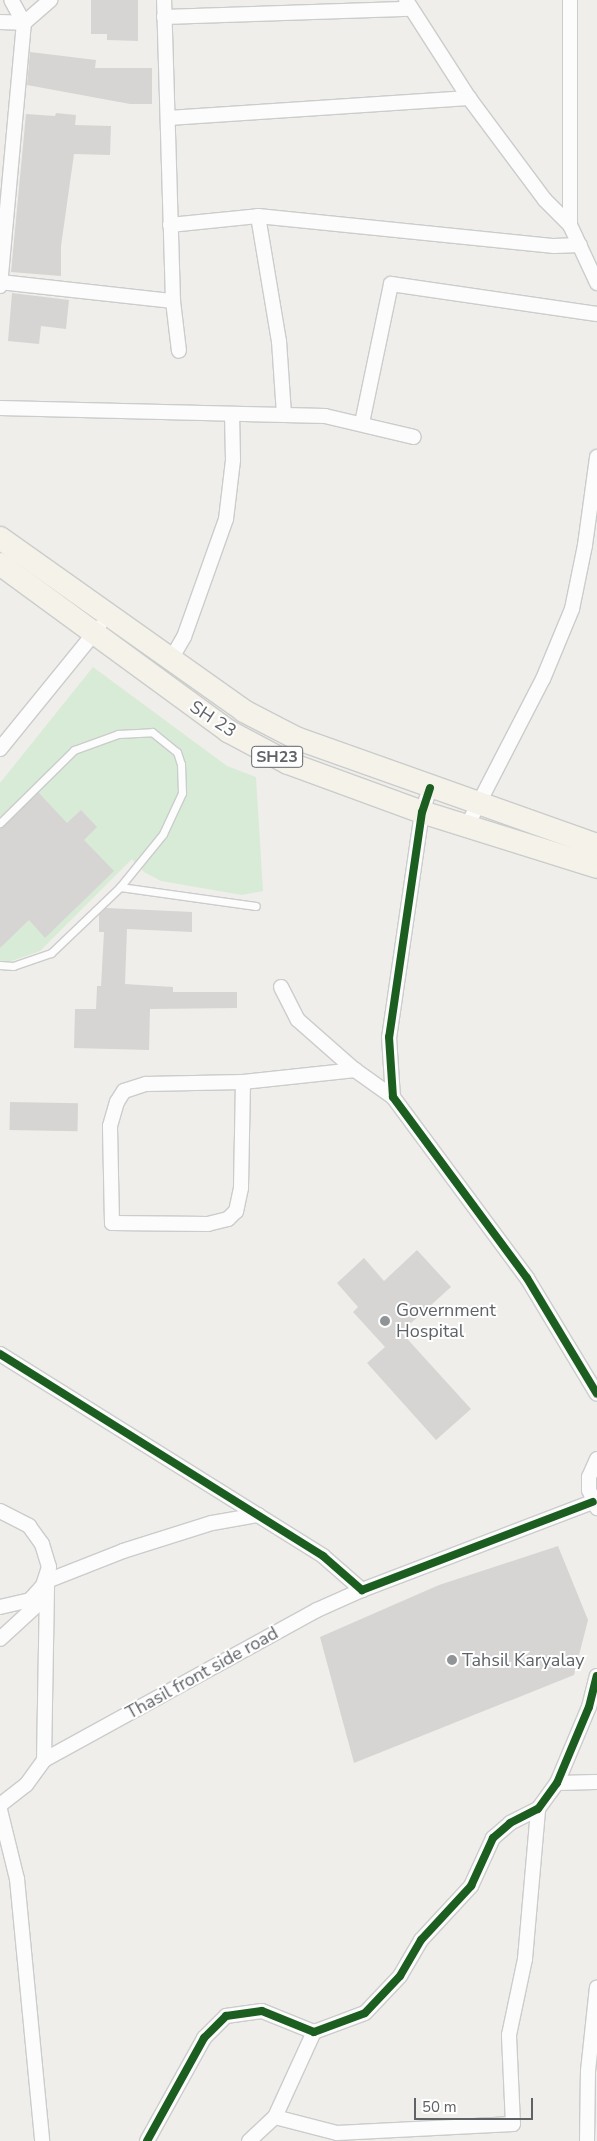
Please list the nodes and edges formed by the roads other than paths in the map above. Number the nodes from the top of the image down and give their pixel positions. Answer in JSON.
{"nodes":[{"id":1,"x":11,"y":0,"type":"edge"},
{"id":2,"x":50,"y":0,"type":"edge"},
{"id":3,"x":164,"y":0,"type":"edge"},
{"id":4,"x":570,"y":0,"type":"edge"},
{"id":5,"x":408,"y":4,"type":"edge"},
{"id":6,"x":164,"y":17,"type":"junction"},
{"id":7,"x":0,"y":22,"type":"edge"},
{"id":8,"x":24,"y":23,"type":"junction"},
{"id":9,"x":469,"y":98,"type":"junction"},
{"id":10,"x":168,"y":118,"type":"junction"},
{"id":11,"x":6,"y":155,"type":"edge"},
{"id":12,"x":258,"y":216,"type":"junction"},
{"id":13,"x":170,"y":225,"type":"junction"},
{"id":14,"x":570,"y":225,"type":"junction"},
{"id":15,"x":580,"y":245,"type":"junction"},
{"id":16,"x":1,"y":259,"type":"edge"},
{"id":17,"x":0,"y":282,"type":"edge"},
{"id":18,"x":597,"y":283,"type":"edge"},
{"id":19,"x":0,"y":286,"type":"edge"},
{"id":20,"x":173,"y":301,"type":"junction"},
{"id":21,"x":597,"y":314,"type":"edge"},
{"id":22,"x":179,"y":351,"type":"dead end"},
{"id":23,"x":0,"y":408,"type":"edge"},
{"id":24,"x":232,"y":414,"type":"junction"},
{"id":25,"x":284,"y":414,"type":"junction"},
{"id":26,"x":362,"y":422,"type":"junction"},
{"id":27,"x":414,"y":437,"type":"dead end"},
{"id":28,"x":597,"y":457,"type":"edge"},
{"id":29,"x":0,"y":538,"type":"edge"},
{"id":30,"x":0,"y":564,"type":"edge"},
{"id":31,"x":28,"y":572,"type":"junction"},
{"id":32,"x":107,"y":616,"type":"junction"},
{"id":33,"x":94,"y":634,"type":"junction"},
{"id":34,"x":170,"y":661,"type":"junction"},
{"id":35,"x":205,"y":685,"type":"junction"},
{"id":36,"x":191,"y":705,"type":"junction"},
{"id":37,"x":0,"y":749,"type":"edge"},
{"id":38,"x":430,"y":788,"type":"junction"},
{"id":39,"x":476,"y":805,"type":"junction"},
{"id":40,"x":422,"y":812,"type":"junction"},
{"id":41,"x":0,"y":823,"type":"edge"},
{"id":42,"x":466,"y":826,"type":"junction"},
{"id":43,"x":597,"y":845,"type":"edge"},
{"id":44,"x":597,"y":867,"type":"edge"},
{"id":45,"x":120,"y":886,"type":"junction"},
{"id":46,"x":256,"y":906,"type":"dead end"},
{"id":47,"x":0,"y":965,"type":"edge"},
{"id":48,"x":281,"y":987,"type":"dead end"},
{"id":49,"x":355,"y":1070,"type":"junction"},
{"id":50,"x":243,"y":1082,"type":"junction"},
{"id":51,"x":393,"y":1097,"type":"junction"},
{"id":52,"x":0,"y":1354,"type":"edge"},
{"id":53,"x":597,"y":1394,"type":"edge"},
{"id":54,"x":597,"y":1459,"type":"edge"},
{"id":55,"x":595,"y":1505,"type":"edge"},
{"id":56,"x":0,"y":1511,"type":"edge"},
{"id":57,"x":258,"y":1515,"type":"junction"},
{"id":58,"x":47,"y":1581,"type":"junction"},
{"id":59,"x":362,"y":1590,"type":"junction"},
{"id":60,"x":0,"y":1607,"type":"edge"},
{"id":61,"x":0,"y":1639,"type":"edge"},
{"id":62,"x":597,"y":1676,"type":"edge"},
{"id":63,"x":44,"y":1760,"type":"junction"},
{"id":64,"x":557,"y":1782,"type":"junction"},
{"id":65,"x":597,"y":1782,"type":"edge"},
{"id":66,"x":0,"y":1805,"type":"edge"},
{"id":67,"x":538,"y":1809,"type":"junction"},
{"id":68,"x":0,"y":1810,"type":"edge"},
{"id":69,"x":597,"y":1987,"type":"edge"},
{"id":70,"x":314,"y":2032,"type":"junction"},
{"id":71,"x":275,"y":2117,"type":"junction"},
{"id":72,"x":401,"y":2136,"type":"edge"},
{"id":73,"x":42,"y":2141,"type":"edge"},
{"id":74,"x":147,"y":2141,"type":"edge"},
{"id":75,"x":249,"y":2141,"type":"edge"},
{"id":76,"x":587,"y":2141,"type":"edge"}],
"edges":[{"from":1,"to":8,"type":"street"},
{"from":2,"to":8,"type":"street"},
{"from":3,"to":6,"type":"street"},
{"from":4,"to":14,"type":"street"},
{"from":5,"to":6,"type":"street"},
{"from":5,"to":9,"type":"street"},
{"from":6,"to":10,"type":"street"},
{"from":7,"to":8,"type":"street"},
{"from":8,"to":11,"type":"street"},
{"from":9,"to":10,"type":"street"},
{"from":9,"to":14,"type":"street"},
{"from":10,"to":13,"type":"street"},
{"from":11,"to":16,"type":"street"},
{"from":12,"to":13,"type":"street"},
{"from":12,"to":15,"type":"street"},
{"from":12,"to":25,"type":"street"},
{"from":13,"to":20,"type":"street"},
{"from":14,"to":15,"type":"street"},
{"from":15,"to":18,"type":"street"},
{"from":16,"to":17,"type":"street"},
{"from":17,"to":19,"type":"street"},
{"from":17,"to":20,"type":"street"},
{"from":20,"to":22,"type":"street"},
{"from":21,"to":26,"type":"street"},
{"from":23,"to":24,"type":"street"},
{"from":24,"to":25,"type":"street"},
{"from":24,"to":34,"type":"street"},
{"from":25,"to":26,"type":"street"},
{"from":26,"to":27,"type":"street"},
{"from":28,"to":39,"type":"street"},
{"from":29,"to":31,"type":"main road"},
{"from":30,"to":31,"type":"main road","name":"SH 23","number":"SH23"},
{"from":31,"to":32,"type":"main road"},
{"from":31,"to":33,"type":"main road","name":"SH 23","number":"SH23"},
{"from":32,"to":33,"type":"street"},
{"from":32,"to":34,"type":"main road"},
{"from":33,"to":36,"type":"main road","name":"SH 23","number":"SH23"},
{"from":33,"to":37,"type":"street"},
{"from":34,"to":35,"type":"main road"},
{"from":35,"to":36,"type":"main road"},
{"from":35,"to":38,"type":"main road"},
{"from":36,"to":40,"type":"main road","name":"SH 23","number":"SH23"},
{"from":38,"to":39,"type":"main road"},
{"from":38,"to":40,"type":"street"},
{"from":39,"to":42,"type":"street"},
{"from":39,"to":43,"type":"main road"},
{"from":40,"to":42,"type":"main road","name":"SH 23","number":"SH23"},
{"from":40,"to":51,"type":"street"},
{"from":41,"to":45,"type":"lane"},
{"from":42,"to":44,"type":"main road","name":"SH 23","number":"SH23"},
{"from":45,"to":46,"type":"lane"},
{"from":45,"to":47,"type":"lane"},
{"from":48,"to":49,"type":"street"},
{"from":49,"to":50,"type":"street"},
{"from":49,"to":51,"type":"street"},
{"from":50,"to":50,"type":"street"},
{"from":51,"to":53,"type":"street"},
{"from":52,"to":57,"type":"street"},
{"from":54,"to":55,"type":"street"},
{"from":55,"to":59,"type":"street","name":"Thasil front side road"},
{"from":56,"to":58,"type":"street"},
{"from":57,"to":58,"type":"street"},
{"from":57,"to":59,"type":"street"},
{"from":58,"to":60,"type":"street"},
{"from":58,"to":61,"type":"street"},
{"from":58,"to":63,"type":"street"},
{"from":59,"to":63,"type":"street","name":"Thasil front side road"},
{"from":62,"to":64,"type":"street"},
{"from":63,"to":66,"type":"street"},
{"from":64,"to":65,"type":"street"},
{"from":64,"to":67,"type":"street"},
{"from":67,"to":70,"type":"street"},
{"from":67,"to":72,"type":"street"},
{"from":68,"to":73,"type":"street"},
{"from":69,"to":76,"type":"street"},
{"from":70,"to":71,"type":"street"},
{"from":70,"to":74,"type":"street"},
{"from":71,"to":72,"type":"street"},
{"from":71,"to":75,"type":"street"}]}
